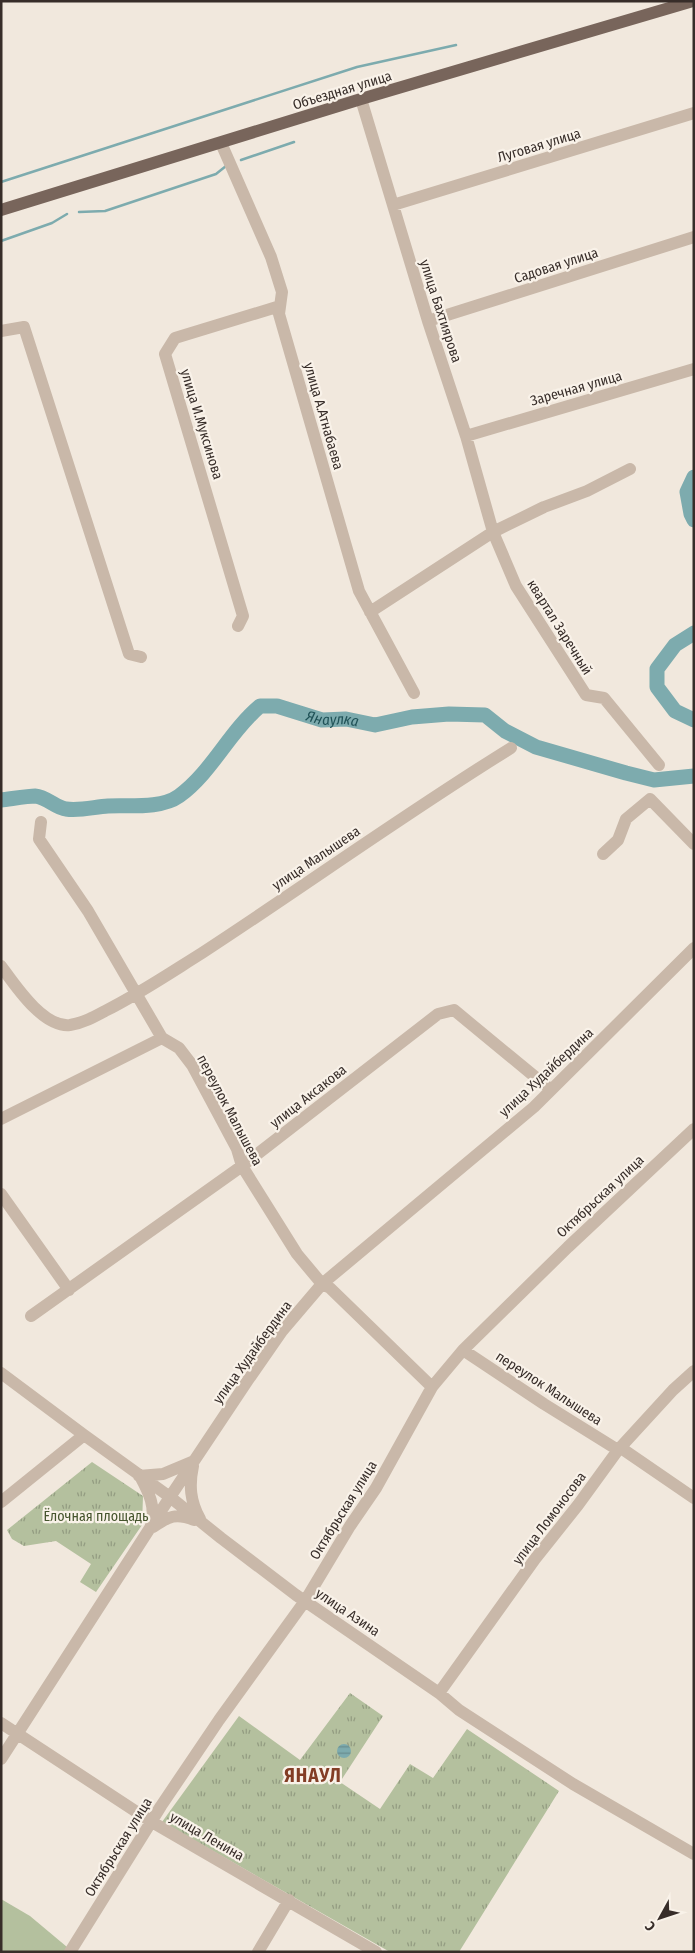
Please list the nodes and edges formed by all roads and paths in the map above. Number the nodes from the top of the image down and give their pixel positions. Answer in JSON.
{"nodes":[{"id":1,"x":693,"y":1,"type":"edge"},
{"id":2,"x":361,"y":99,"type":"junction"},
{"id":3,"x":694,"y":113,"type":"edge"},
{"id":4,"x":222,"y":143,"type":"junction"},
{"id":5,"x":393,"y":205,"type":"junction"},
{"id":6,"x":1,"y":210,"type":"edge"},
{"id":7,"x":694,"y":237,"type":"edge"},
{"id":8,"x":280,"y":306,"type":"junction"},
{"id":9,"x":428,"y":321,"type":"junction"},
{"id":10,"x":1,"y":331,"type":"edge"},
{"id":11,"x":694,"y":369,"type":"edge"},
{"id":12,"x":466,"y":436,"type":"junction"},
{"id":13,"x":630,"y":469,"type":"dead end"},
{"id":14,"x":493,"y":532,"type":"junction"},
{"id":15,"x":370,"y":612,"type":"junction"},
{"id":16,"x":238,"y":626,"type":"dead end"},
{"id":17,"x":141,"y":657,"type":"dead end"},
{"id":18,"x":414,"y":693,"type":"dead end"},
{"id":19,"x":511,"y":748,"type":"dead end"},
{"id":20,"x":659,"y":765,"type":"dead end"},
{"id":21,"x":41,"y":822,"type":"dead end"},
{"id":22,"x":694,"y":844,"type":"edge"},
{"id":23,"x":603,"y":854,"type":"dead end"},
{"id":24,"x":694,"y":948,"type":"edge"},
{"id":25,"x":1,"y":966,"type":"edge"},
{"id":26,"x":138,"y":995,"type":"junction"},
{"id":27,"x":162,"y":1038,"type":"junction"},
{"id":28,"x":551,"y":1090,"type":"junction"},
{"id":29,"x":1,"y":1119,"type":"edge"},
{"id":30,"x":694,"y":1129,"type":"edge"},
{"id":31,"x":242,"y":1166,"type":"junction"},
{"id":32,"x":1,"y":1194,"type":"edge"},
{"id":33,"x":322,"y":1284,"type":"junction"},
{"id":34,"x":69,"y":1290,"type":"junction"},
{"id":35,"x":31,"y":1316,"type":"dead end"},
{"id":36,"x":463,"y":1350,"type":"junction"},
{"id":37,"x":694,"y":1371,"type":"edge"},
{"id":38,"x":1,"y":1373,"type":"edge"},
{"id":39,"x":432,"y":1387,"type":"junction"},
{"id":40,"x":84,"y":1435,"type":"junction"},
{"id":41,"x":619,"y":1449,"type":"junction"},
{"id":42,"x":194,"y":1461,"type":"junction"},
{"id":43,"x":140,"y":1476,"type":"junction"},
{"id":44,"x":170,"y":1497,"type":"junction"},
{"id":45,"x":694,"y":1498,"type":"edge"},
{"id":46,"x":1,"y":1502,"type":"edge"},
{"id":47,"x":203,"y":1523,"type":"junction"},
{"id":48,"x":149,"y":1530,"type":"junction"},
{"id":49,"x":305,"y":1601,"type":"junction"},
{"id":50,"x":439,"y":1693,"type":"junction"},
{"id":51,"x":1,"y":1723,"type":"edge"},
{"id":52,"x":17,"y":1734,"type":"junction"},
{"id":53,"x":1,"y":1759,"type":"edge"},
{"id":54,"x":152,"y":1822,"type":"junction"},
{"id":55,"x":694,"y":1854,"type":"edge"},
{"id":56,"x":289,"y":1900,"type":"junction"},
{"id":57,"x":70,"y":1952,"type":"edge"},
{"id":58,"x":258,"y":1952,"type":"edge"},
{"id":59,"x":376,"y":1952,"type":"edge"}],
"edges":[{"from":1,"to":2,"type":"main road","name":"Объездная улица"},
{"from":2,"to":4,"type":"main road","name":"Объездная улица"},
{"from":2,"to":5,"type":"street","name":"улица Бахтиярова"},
{"from":3,"to":5,"type":"street","name":"Луговая улица"},
{"from":4,"to":6,"type":"main road","name":"Объездная улица"},
{"from":4,"to":8,"type":"street","name":"улица А.Атнабаева"},
{"from":5,"to":9,"type":"street","name":"улица Бахтиярова"},
{"from":7,"to":9,"type":"street","name":"Садовая улица"},
{"from":8,"to":15,"type":"street","name":"улица А.Атнабаева"},
{"from":8,"to":16,"type":"street","name":"улица И.Муксинова"},
{"from":9,"to":12,"type":"street","name":"улица Бахтиярова"},
{"from":10,"to":17,"type":"street"},
{"from":11,"to":12,"type":"street","name":"Заречная улица"},
{"from":12,"to":14,"type":"street","name":"улица Бахтиярова"},
{"from":13,"to":14,"type":"street"},
{"from":14,"to":15,"type":"street"},
{"from":14,"to":20,"type":"street","name":"квартал Заречный"},
{"from":15,"to":18,"type":"street","name":"улица А.Атнабаева"},
{"from":19,"to":26,"type":"street","name":"улица Малышева"},
{"from":21,"to":26,"type":"street","name":"переулок Малышева"},
{"from":22,"to":23,"type":"street"},
{"from":24,"to":28,"type":"street","name":"улица Худайбердина"},
{"from":25,"to":26,"type":"street","name":"улица Малышева"},
{"from":26,"to":27,"type":"street","name":"переулок Малышева"},
{"from":27,"to":29,"type":"street"},
{"from":27,"to":31,"type":"street","name":"переулок Малышева"},
{"from":28,"to":31,"type":"street","name":"улица Аксакова"},
{"from":28,"to":33,"type":"street","name":"улица Худайбердина"},
{"from":30,"to":36,"type":"street","name":"Октябрьская улица"},
{"from":31,"to":33,"type":"street","name":"переулок Малышева"},
{"from":31,"to":34,"type":"street","name":"улица Аксакова"},
{"from":32,"to":34,"type":"street"},
{"from":33,"to":39,"type":"street","name":"переулок Малышева"},
{"from":33,"to":42,"type":"street","name":"улица Худайбердина"},
{"from":34,"to":35,"type":"street","name":"улица Аксакова"},
{"from":36,"to":39,"type":"street","name":"Октябрьская улица"},
{"from":36,"to":41,"type":"street","name":"переулок Малышева"},
{"from":37,"to":41,"type":"street","name":"улица Ломоносова"},
{"from":38,"to":40,"type":"street","name":"улица Азина"},
{"from":39,"to":49,"type":"street","name":"Октябрьская улица"},
{"from":40,"to":43,"type":"street","name":"улица Азина"},
{"from":40,"to":46,"type":"street"},
{"from":41,"to":45,"type":"street","name":"переулок Малышева"},
{"from":41,"to":50,"type":"street","name":"улица Ломоносова"},
{"from":42,"to":43,"type":"street"},
{"from":42,"to":44,"type":"street","name":"улица Худайбердина"},
{"from":42,"to":47,"type":"street"},
{"from":43,"to":44,"type":"street","name":"улица Азина"},
{"from":43,"to":48,"type":"street"},
{"from":44,"to":47,"type":"street","name":"улица Азина"},
{"from":44,"to":48,"type":"street","name":"улица Худайбердина"},
{"from":47,"to":48,"type":"street"},
{"from":47,"to":49,"type":"street","name":"улица Азина"},
{"from":48,"to":52,"type":"street","name":"улица Худайбердина"},
{"from":49,"to":50,"type":"street","name":"улица Азина"},
{"from":49,"to":54,"type":"street","name":"Октябрьская улица"},
{"from":50,"to":55,"type":"street","name":"улица Азина"},
{"from":51,"to":52,"type":"street","name":"улица Ленина"},
{"from":52,"to":53,"type":"street","name":"улица Худайбердина"},
{"from":52,"to":54,"type":"street","name":"улица Ленина"},
{"from":54,"to":56,"type":"street","name":"улица Ленина"},
{"from":54,"to":57,"type":"street","name":"Октябрьская улица"},
{"from":56,"to":58,"type":"street"},
{"from":56,"to":59,"type":"street","name":"улица Ленина"}]}
